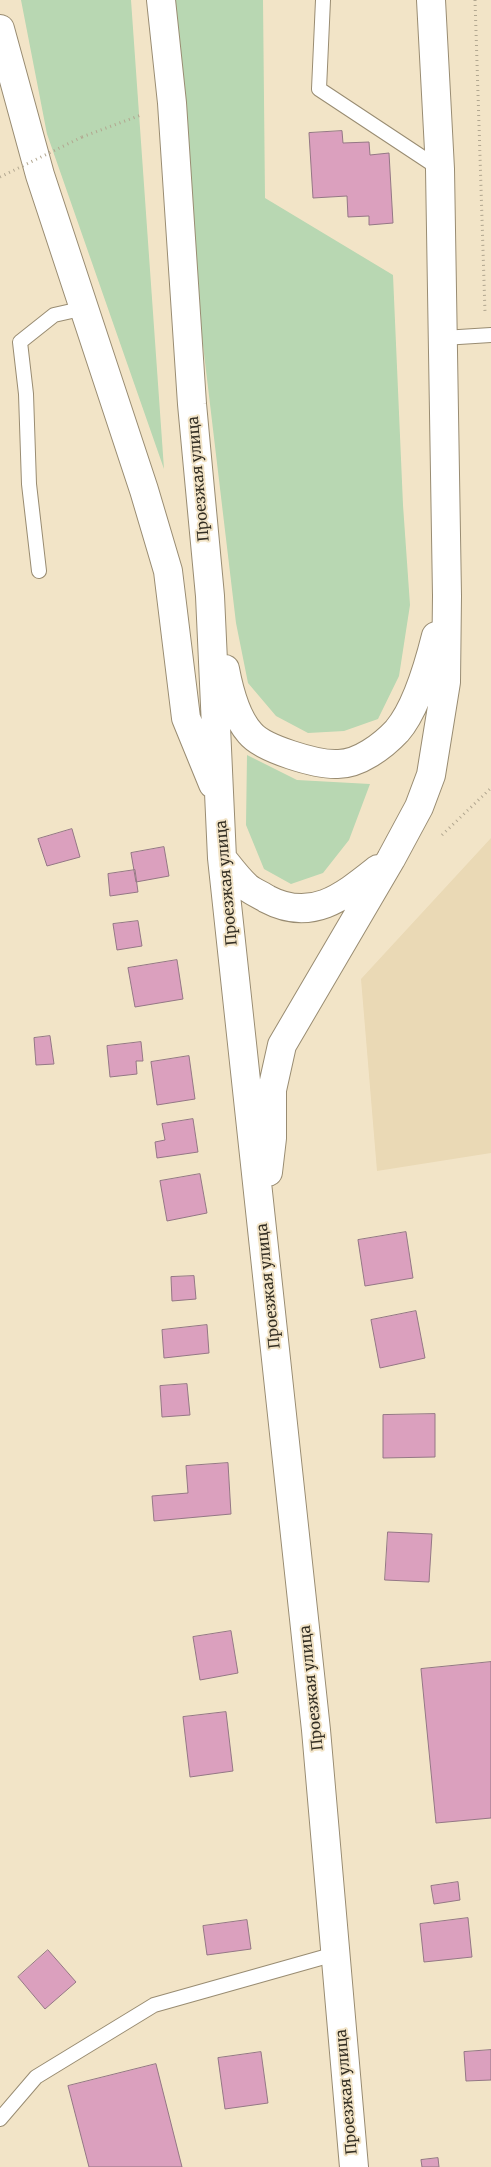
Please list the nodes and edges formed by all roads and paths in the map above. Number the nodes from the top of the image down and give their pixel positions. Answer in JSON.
{"nodes":[{"id":1,"x":161,"y":0,"type":"edge"},
{"id":2,"x":323,"y":0,"type":"edge"},
{"id":3,"x":431,"y":0,"type":"edge"},
{"id":4,"x":475,"y":0,"type":"edge"},
{"id":5,"x":2,"y":38,"type":"edge"},
{"id":6,"x":172,"y":103,"type":"junction"},
{"id":7,"x":440,"y":169,"type":"junction"},
{"id":8,"x":0,"y":177,"type":"edge"},
{"id":9,"x":85,"y":308,"type":"junction"},
{"id":10,"x":489,"y":335,"type":"edge"},
{"id":11,"x":443,"y":338,"type":"junction"},
{"id":12,"x":39,"y":571,"type":"dead end"},
{"id":13,"x":210,"y":596,"type":"junction"},
{"id":14,"x":447,"y":596,"type":"junction"},
{"id":15,"x":491,"y":788,"type":"edge"},
{"id":16,"x":221,"y":804,"type":"junction"},
{"id":17,"x":438,"y":838,"type":"dead end"},
{"id":18,"x":222,"y":858,"type":"junction"},
{"id":19,"x":391,"y":859,"type":"junction"},
{"id":20,"x":262,"y":1216,"type":"junction"},
{"id":21,"x":335,"y":1954,"type":"junction"},
{"id":22,"x":0,"y":2119,"type":"edge"},
{"id":23,"x":354,"y":2167,"type":"edge"}],
"edges":[{"from":1,"to":6,"type":"main road","name":"Проезжая улица"},
{"from":2,"to":7,"type":"lane"},
{"from":3,"to":7,"type":"main road"},
{"from":4,"to":10,"type":"path"},
{"from":5,"to":9,"type":"main road"},
{"from":6,"to":8,"type":"path","bridge":true},
{"from":6,"to":13,"type":"main road","name":"Проезжая улица"},
{"from":7,"to":11,"type":"main road"},
{"from":9,"to":12,"type":"lane"},
{"from":9,"to":16,"type":"main road"},
{"from":10,"to":11,"type":"lane"},
{"from":11,"to":14,"type":"main road"},
{"from":13,"to":14,"type":"main road"},
{"from":13,"to":16,"type":"main road","name":"Проезжая улица"},
{"from":14,"to":19,"type":"main road"},
{"from":15,"to":17,"type":"path"},
{"from":16,"to":18,"type":"main road","name":"Проезжая улица"},
{"from":18,"to":19,"type":"main road"},
{"from":18,"to":20,"type":"main road","name":"Проезжая улица"},
{"from":19,"to":20,"type":"main road"},
{"from":20,"to":21,"type":"main road","name":"Проезжая улица"},
{"from":21,"to":22,"type":"lane"},
{"from":21,"to":23,"type":"main road","name":"Проезжая улица"}]}
